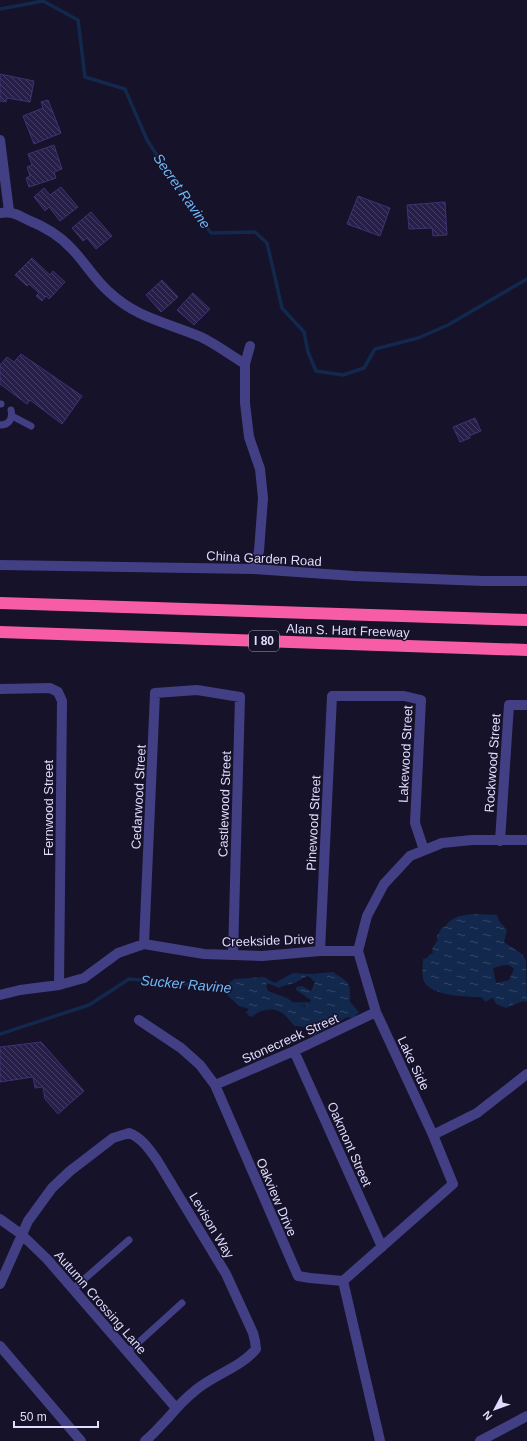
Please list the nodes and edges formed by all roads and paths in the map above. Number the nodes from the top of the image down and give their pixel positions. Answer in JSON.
{"nodes":[{"id":1,"x":0,"y":140,"type":"edge"},
{"id":2,"x":5,"y":212,"type":"edge"},
{"id":3,"x":250,"y":346,"type":"dead end"},
{"id":4,"x":245,"y":364,"type":"junction"},
{"id":5,"x":0,"y":425,"type":"edge"},
{"id":6,"x":31,"y":426,"type":"dead end"},
{"id":7,"x":0,"y":565,"type":"edge"},
{"id":8,"x":254,"y":569,"type":"junction"},
{"id":9,"x":527,"y":581,"type":"edge"},
{"id":10,"x":0,"y":603,"type":"edge"},
{"id":11,"x":527,"y":620,"type":"edge"},
{"id":12,"x":0,"y":632,"type":"edge"},
{"id":13,"x":527,"y":650,"type":"edge"},
{"id":14,"x":0,"y":689,"type":"edge"},
{"id":15,"x":197,"y":690,"type":"joint"},
{"id":16,"x":332,"y":696,"type":"joint"},
{"id":17,"x":527,"y":705,"type":"edge"},
{"id":18,"x":500,"y":840,"type":"junction"},
{"id":19,"x":527,"y":840,"type":"edge"},
{"id":20,"x":424,"y":850,"type":"junction"},
{"id":21,"x":144,"y":944,"type":"junction"},
{"id":22,"x":320,"y":951,"type":"junction"},
{"id":23,"x":358,"y":951,"type":"junction"},
{"id":24,"x":232,"y":955,"type":"junction"},
{"id":25,"x":59,"y":985,"type":"junction"},
{"id":26,"x":0,"y":995,"type":"edge"},
{"id":27,"x":376,"y":1012,"type":"junction"},
{"id":28,"x":139,"y":1020,"type":"dead end"},
{"id":29,"x":294,"y":1051,"type":"junction"},
{"id":30,"x":527,"y":1074,"type":"edge"},
{"id":31,"x":215,"y":1085,"type":"junction"},
{"id":32,"x":433,"y":1134,"type":"junction"},
{"id":33,"x":0,"y":1219,"type":"edge"},
{"id":34,"x":21,"y":1234,"type":"junction"},
{"id":35,"x":129,"y":1240,"type":"dead end"},
{"id":36,"x":382,"y":1247,"type":"junction"},
{"id":37,"x":343,"y":1281,"type":"junction"},
{"id":38,"x":0,"y":1284,"type":"edge"},
{"id":39,"x":73,"y":1289,"type":"junction"},
{"id":40,"x":182,"y":1303,"type":"dead end"},
{"id":41,"x":0,"y":1346,"type":"edge"},
{"id":42,"x":128,"y":1352,"type":"junction"},
{"id":43,"x":176,"y":1408,"type":"junction"},
{"id":44,"x":527,"y":1416,"type":"edge"},
{"id":45,"x":81,"y":1441,"type":"edge"},
{"id":46,"x":145,"y":1441,"type":"edge"},
{"id":47,"x":380,"y":1441,"type":"edge"},
{"id":48,"x":480,"y":1441,"type":"edge"}],
"edges":[{"from":1,"to":2,"type":"street"},
{"from":2,"to":4,"type":"street"},
{"from":3,"to":4,"type":"street"},
{"from":4,"to":8,"type":"street"},
{"from":5,"to":6,"type":"lane"},
{"from":7,"to":8,"type":"street","name":"China Garden Road"},
{"from":8,"to":9,"type":"street","name":"China Garden Road"},
{"from":10,"to":11,"type":"highway","name":"Alan S. Hart Freeway","number":"I 80"},
{"from":12,"to":13,"type":"highway","name":"Alan S. Hart Freeway","number":"I 80"},
{"from":14,"to":25,"type":"street","name":"Fernwood Street"},
{"from":15,"to":21,"type":"street","name":"Cedarwood Street"},
{"from":15,"to":24,"type":"street","name":"Castlewood Street"},
{"from":16,"to":20,"type":"street","name":"Lakewood Street"},
{"from":16,"to":22,"type":"street","name":"Pinewood Street"},
{"from":17,"to":18,"type":"street","name":"Rockwood Street"},
{"from":18,"to":19,"type":"street"},
{"from":18,"to":20,"type":"street"},
{"from":20,"to":23,"type":"street"},
{"from":21,"to":24,"type":"street","name":"Creekside Drive"},
{"from":21,"to":25,"type":"street","name":"Creekside Drive"},
{"from":22,"to":23,"type":"street","name":"Creekside Drive"},
{"from":22,"to":24,"type":"street","name":"Creekside Drive"},
{"from":23,"to":27,"type":"street","name":"Lake Side"},
{"from":25,"to":26,"type":"street","name":"Creekside Drive"},
{"from":27,"to":29,"type":"street","name":"Stonecreek Street"},
{"from":27,"to":32,"type":"street","name":"Lake Side"},
{"from":28,"to":31,"type":"street"},
{"from":29,"to":31,"type":"street","name":"Stonecreek Street"},
{"from":29,"to":36,"type":"street","name":"Oakmont Street"},
{"from":30,"to":32,"type":"street"},
{"from":31,"to":37,"type":"street","name":"Oakview Drive"},
{"from":32,"to":36,"type":"street","name":"Lake Side"},
{"from":33,"to":34,"type":"street","name":"Autumn Crossing Lane"},
{"from":34,"to":38,"type":"street"},
{"from":34,"to":39,"type":"street","name":"Autumn Crossing Lane"},
{"from":34,"to":43,"type":"street","name":"Levison Way"},
{"from":35,"to":39,"type":"lane"},
{"from":36,"to":37,"type":"street"},
{"from":37,"to":47,"type":"street"},
{"from":39,"to":42,"type":"street","name":"Autumn Crossing Lane"},
{"from":40,"to":42,"type":"lane"},
{"from":41,"to":45,"type":"street"},
{"from":42,"to":43,"type":"street","name":"Autumn Crossing Lane"},
{"from":43,"to":46,"type":"street","name":"Levison Way"},
{"from":44,"to":48,"type":"street"}]}
